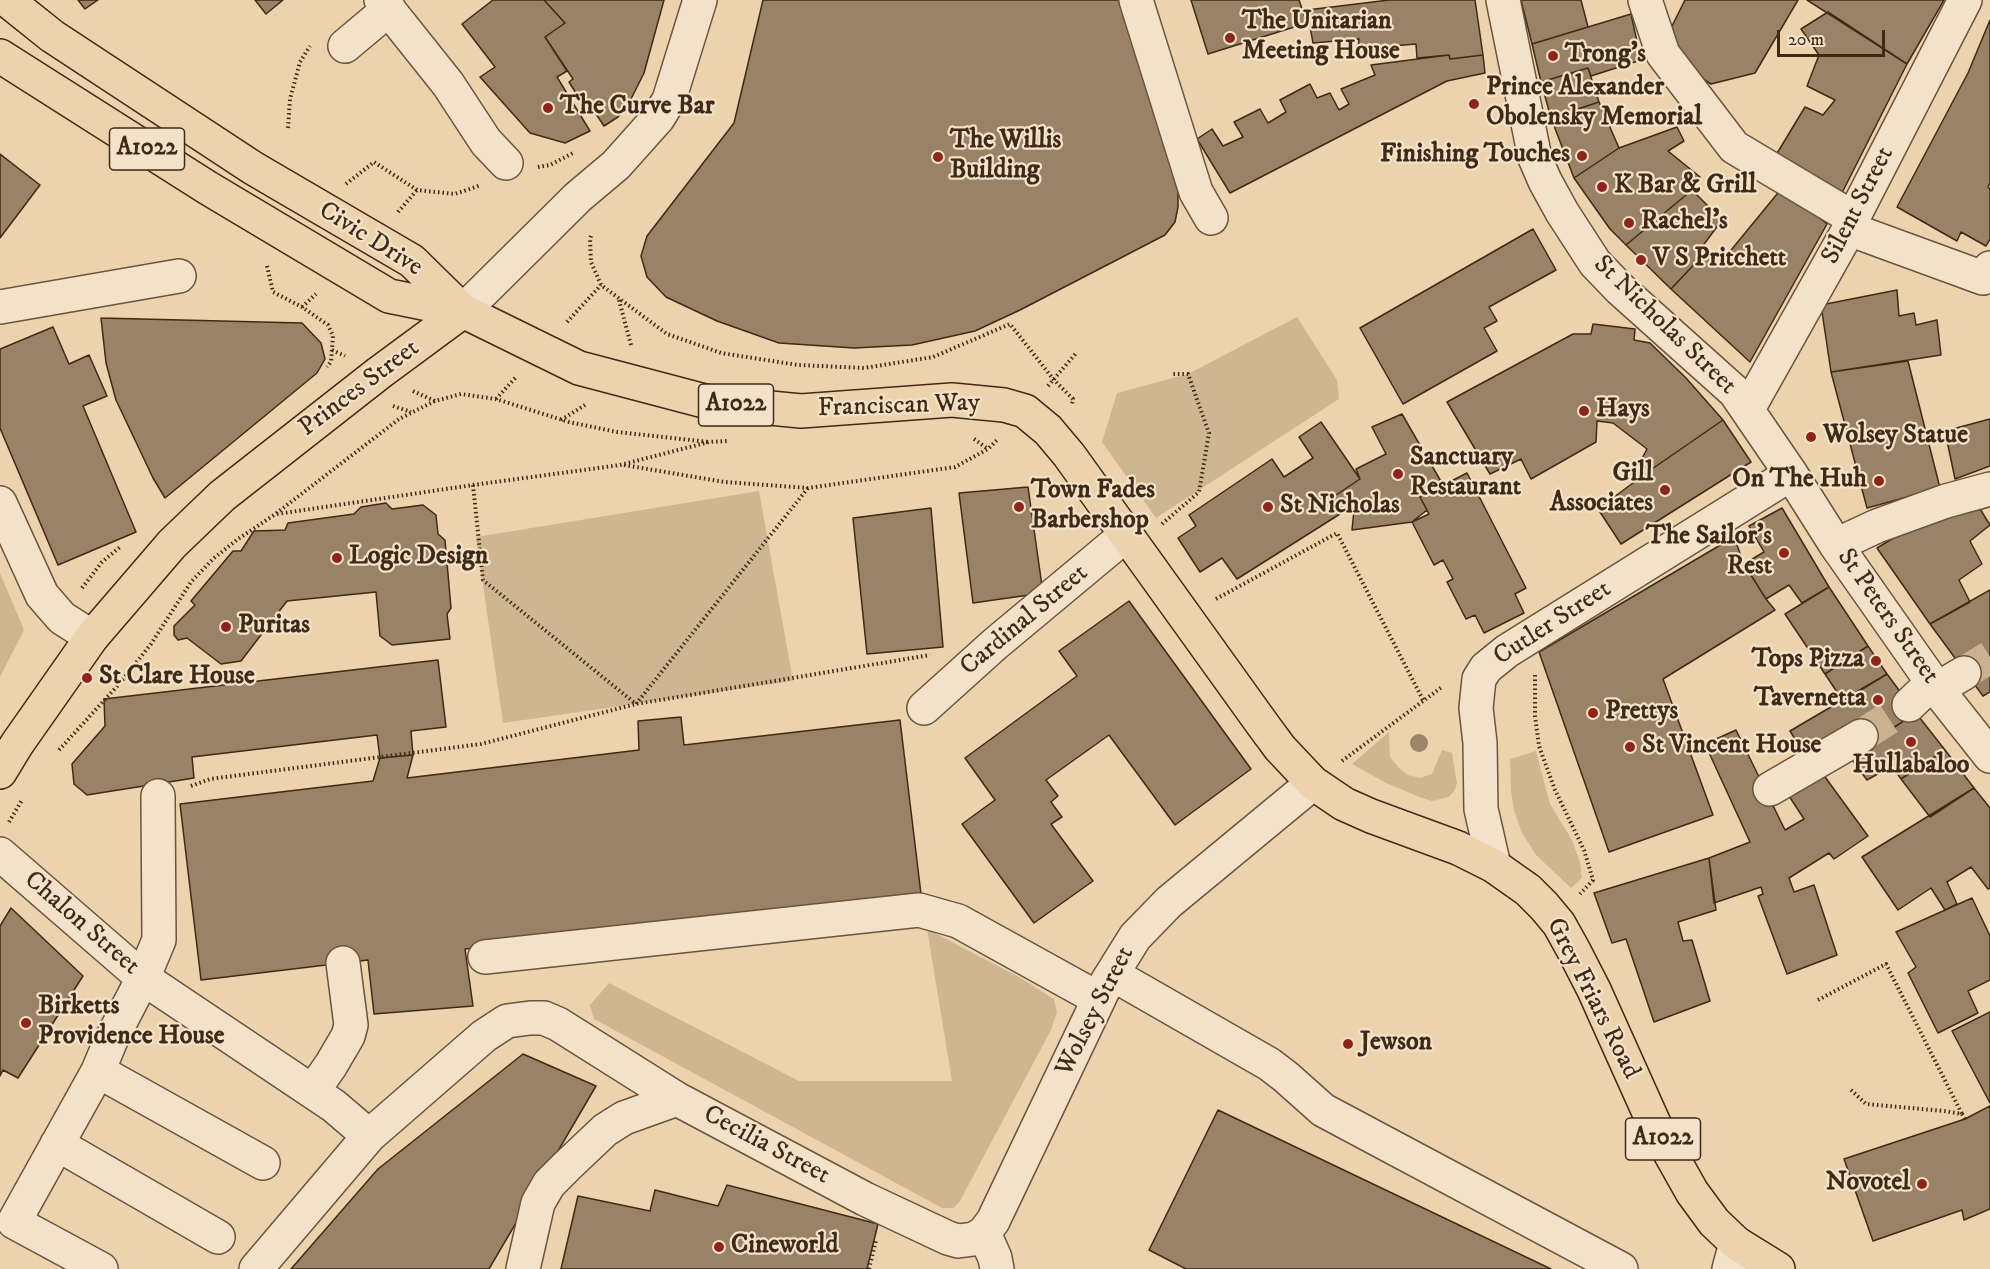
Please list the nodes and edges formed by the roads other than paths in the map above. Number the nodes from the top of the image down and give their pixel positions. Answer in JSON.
{"nodes":[{"id":1,"x":7,"y":0,"type":"edge"},
{"id":2,"x":700,"y":0,"type":"edge"},
{"id":3,"x":1137,"y":0,"type":"edge"},
{"id":4,"x":1503,"y":0,"type":"edge"},
{"id":5,"x":1645,"y":0,"type":"edge"},
{"id":6,"x":1965,"y":0,"type":"edge"},
{"id":7,"x":385,"y":5,"type":"edge"},
{"id":8,"x":345,"y":46,"type":"dead end"},
{"id":9,"x":0,"y":56,"type":"edge"},
{"id":10,"x":506,"y":163,"type":"road end"},
{"id":11,"x":1211,"y":218,"type":"dead end"},
{"id":12,"x":1851,"y":224,"type":"junction"},
{"id":13,"x":1986,"y":273,"type":"edge"},
{"id":14,"x":179,"y":276,"type":"dead end"},
{"id":15,"x":0,"y":307,"type":"edge"},
{"id":16,"x":464,"y":312,"type":"junction"},
{"id":17,"x":1748,"y":409,"type":"junction"},
{"id":18,"x":1791,"y":474,"type":"junction"},
{"id":19,"x":1990,"y":489,"type":"edge"},
{"id":20,"x":0,"y":502,"type":"edge"},
{"id":21,"x":1142,"y":531,"type":"junction"},
{"id":22,"x":1836,"y":545,"type":"junction"},
{"id":23,"x":92,"y":638,"type":"junction"},
{"id":24,"x":1945,"y":681,"type":"junction"},
{"id":25,"x":1910,"y":705,"type":"tunnel mouth"},
{"id":26,"x":924,"y":708,"type":"dead end"},
{"id":27,"x":1861,"y":736,"type":"tunnel mouth"},
{"id":28,"x":1990,"y":756,"type":"edge"},
{"id":29,"x":0,"y":772,"type":"edge"},
{"id":30,"x":1325,"y":774,"type":"junction"},
{"id":31,"x":1770,"y":789,"type":"dead end"},
{"id":32,"x":158,"y":796,"type":"road end"},
{"id":33,"x":2,"y":842,"type":"edge"},
{"id":34,"x":1494,"y":866,"type":"junction"},
{"id":35,"x":485,"y":957,"type":"dead end"},
{"id":36,"x":343,"y":963,"type":"dead end"},
{"id":37,"x":144,"y":978,"type":"junction"},
{"id":38,"x":1106,"y":987,"type":"junction"},
{"id":39,"x":98,"y":1071,"type":"junction"},
{"id":40,"x":313,"y":1091,"type":"junction"},
{"id":41,"x":678,"y":1099,"type":"junction"},
{"id":42,"x":369,"y":1136,"type":"junction"},
{"id":43,"x":57,"y":1144,"type":"junction"},
{"id":44,"x":263,"y":1163,"type":"dead end"},
{"id":45,"x":984,"y":1233,"type":"junction"},
{"id":46,"x":218,"y":1237,"type":"dead end"},
{"id":47,"x":1733,"y":1256,"type":"edge"},
{"id":48,"x":101,"y":1269,"type":"edge"},
{"id":49,"x":256,"y":1269,"type":"edge"},
{"id":50,"x":523,"y":1269,"type":"edge"},
{"id":51,"x":997,"y":1269,"type":"edge"},
{"id":52,"x":1621,"y":1269,"type":"edge"},
{"id":53,"x":1778,"y":1269,"type":"edge"}],
"edges":[{"from":1,"to":16,"type":"main road","name":"Civic Drive","number":"A1022"},
{"from":2,"to":16,"type":"street","name":"Princes Street"},
{"from":3,"to":11,"type":"street"},
{"from":4,"to":17,"type":"street","name":"St Nicholas Street"},
{"from":5,"to":12,"type":"street"},
{"from":6,"to":12,"type":"street","name":"Silent Street"},
{"from":7,"to":8,"type":"street"},
{"from":7,"to":10,"type":"street"},
{"from":9,"to":16,"type":"main road","name":"Civic Drive","number":"A1022"},
{"from":12,"to":13,"type":"street"},
{"from":12,"to":17,"type":"street","name":"Silent Street"},
{"from":14,"to":15,"type":"street"},
{"from":16,"to":21,"type":"main road","name":"Franciscan Way","number":"A1022"},
{"from":16,"to":23,"type":"main road","name":"Princes Street"},
{"from":17,"to":18,"type":"street","name":"St Nicholas Street"},
{"from":18,"to":22,"type":"street","name":"St Peters Street"},
{"from":18,"to":34,"type":"street","name":"Cutler Street"},
{"from":19,"to":22,"type":"street"},
{"from":20,"to":23,"type":"street"},
{"from":21,"to":26,"type":"street","name":"Cardinal Street"},
{"from":21,"to":30,"type":"main road","name":"Franciscan Way","number":"A1022"},
{"from":22,"to":24,"type":"street","name":"St Peters Street"},
{"from":23,"to":29,"type":"main road","name":"Princes Street"},
{"from":24,"to":25,"type":"street"},
{"from":24,"to":28,"type":"street","name":"St Peters Street"},
{"from":27,"to":31,"type":"street"},
{"from":30,"to":34,"type":"main road","name":"Grey Friars Road","number":"A1022"},
{"from":30,"to":38,"type":"street","name":"Wolsey Street"},
{"from":32,"to":37,"type":"street"},
{"from":33,"to":37,"type":"street","name":"Chalon Street"},
{"from":34,"to":47,"type":"main road","name":"Grey Friars Road","number":"A1022"},
{"from":35,"to":38,"type":"street"},
{"from":36,"to":40,"type":"street"},
{"from":37,"to":39,"type":"street"},
{"from":37,"to":40,"type":"street","name":"Chalon Street"},
{"from":38,"to":45,"type":"street","name":"Wolsey Street"},
{"from":38,"to":52,"type":"street"},
{"from":39,"to":43,"type":"street"},
{"from":39,"to":44,"type":"street"},
{"from":40,"to":42,"type":"street","name":"Chalon Street"},
{"from":41,"to":42,"type":"street","name":"Cecilia Street"},
{"from":41,"to":45,"type":"street","name":"Cecilia Street"},
{"from":41,"to":50,"type":"street"},
{"from":42,"to":49,"type":"street"},
{"from":43,"to":46,"type":"street"},
{"from":43,"to":48,"type":"street"},
{"from":45,"to":51,"type":"street"},
{"from":47,"to":53,"type":"main road","name":"Grey Friars Road","number":"A1022"}]}
